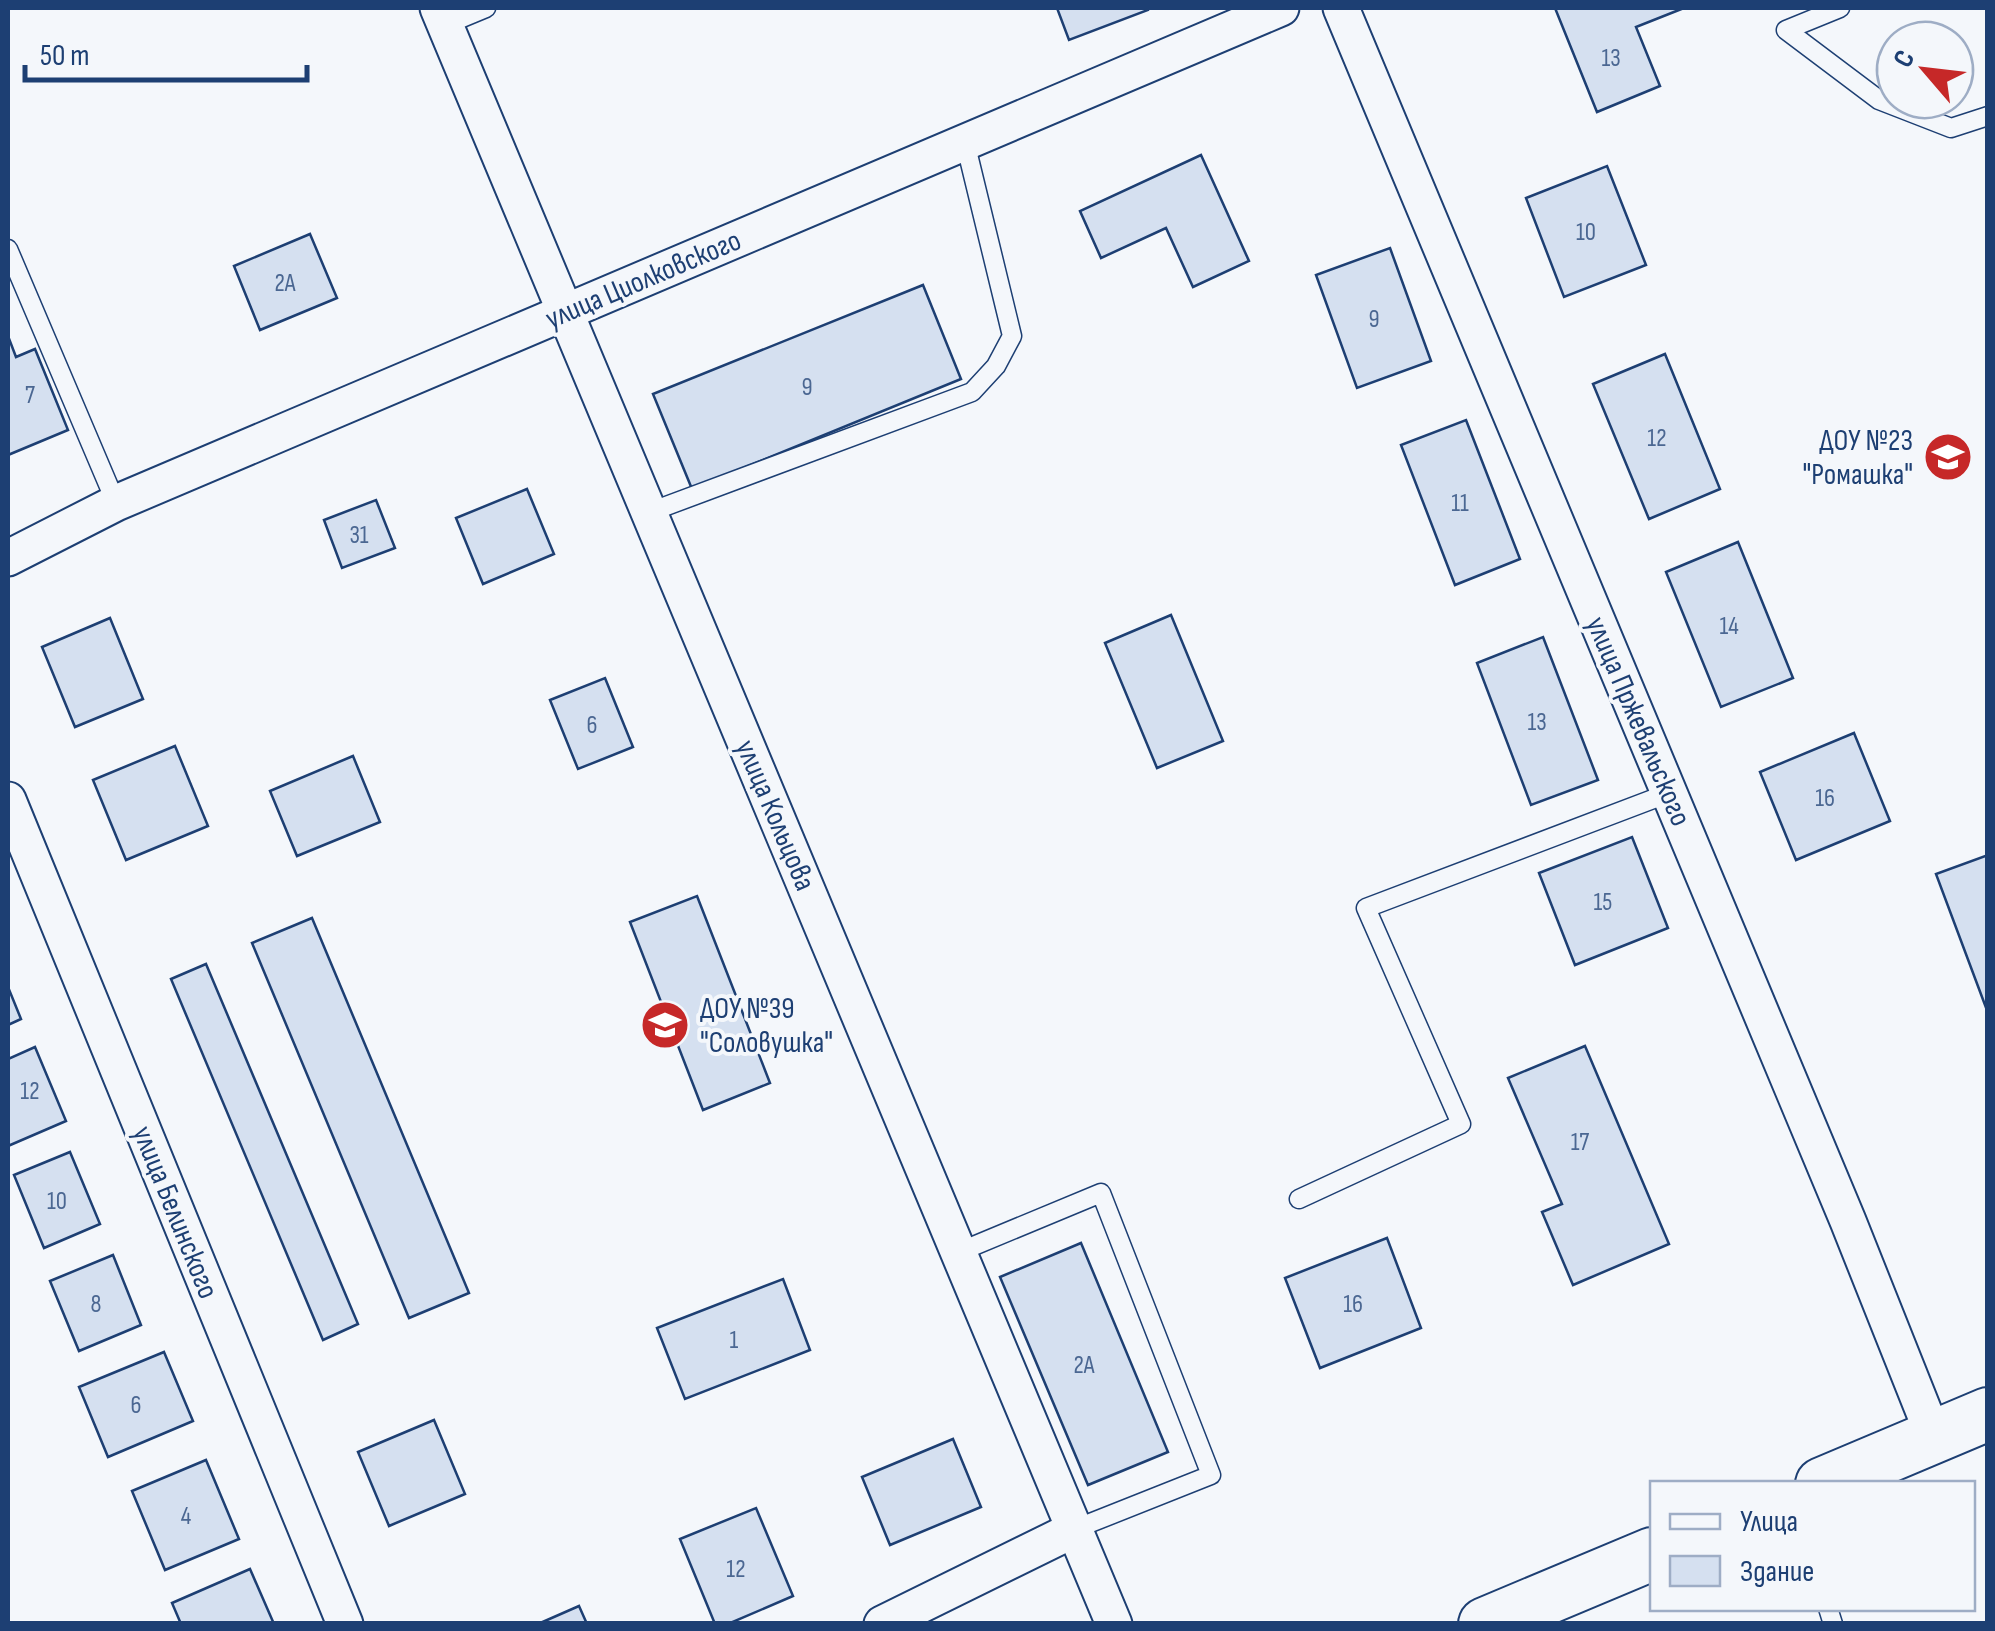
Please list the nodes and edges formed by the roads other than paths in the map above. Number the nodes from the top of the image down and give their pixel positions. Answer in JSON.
{"nodes":[{"id":1,"x":486,"y":8,"type":"edge"},
{"id":2,"x":1281,"y":8,"type":"edge"},
{"id":3,"x":1341,"y":8,"type":"edge"},
{"id":4,"x":1840,"y":8,"type":"edge"},
{"id":5,"x":441,"y":16,"type":"edge"},
{"id":6,"x":1988,"y":116,"type":"edge"},
{"id":7,"x":965,"y":142,"type":"junction"},
{"id":8,"x":8,"y":248,"type":"edge"},
{"id":9,"x":566,"y":312,"type":"junction"},
{"id":10,"x":116,"y":503,"type":"junction"},
{"id":11,"x":650,"y":512,"type":"junction"},
{"id":12,"x":8,"y":558,"type":"edge"},
{"id":13,"x":1669,"y":793,"type":"junction"},
{"id":14,"x":8,"y":800,"type":"edge"},
{"id":15,"x":1299,"y":1200,"type":"dead end"},
{"id":16,"x":959,"y":1252,"type":"junction"},
{"id":17,"x":1988,"y":1414,"type":"edge"},
{"id":18,"x":1934,"y":1437,"type":"junction"},
{"id":19,"x":1829,"y":1481,"type":"edge"},
{"id":20,"x":1075,"y":1528,"type":"junction"},
{"id":21,"x":1650,"y":1555,"type":"edge"},
{"id":22,"x":345,"y":1624,"type":"edge"},
{"id":23,"x":882,"y":1624,"type":"edge"},
{"id":24,"x":1114,"y":1624,"type":"edge"},
{"id":25,"x":1484,"y":1624,"type":"edge"}],
"edges":[{"from":1,"to":5,"type":"lane"},
{"from":2,"to":7,"type":"street","name":"улица Циолковского"},
{"from":3,"to":13,"type":"street","name":"улица Пржевальского"},
{"from":4,"to":6,"type":"lane"},
{"from":5,"to":9,"type":"street","name":"улица Кольцова"},
{"from":7,"to":9,"type":"street","name":"улица Циолковского"},
{"from":7,"to":11,"type":"lane"},
{"from":8,"to":10,"type":"lane"},
{"from":9,"to":10,"type":"street","name":"улица Циолковского"},
{"from":9,"to":11,"type":"street","name":"улица Кольцова"},
{"from":10,"to":12,"type":"street","name":"улица Циолковского"},
{"from":11,"to":16,"type":"street","name":"улица Кольцова"},
{"from":13,"to":15,"type":"lane"},
{"from":13,"to":18,"type":"street","name":"улица Пржевальского"},
{"from":14,"to":22,"type":"street","name":"улица Белинского"},
{"from":16,"to":20,"type":"street","name":"улица Кольцова"},
{"from":16,"to":20,"type":"lane"},
{"from":17,"to":18,"type":"main road"},
{"from":18,"to":19,"type":"main road"},
{"from":20,"to":23,"type":"street"},
{"from":20,"to":24,"type":"street","name":"улица Кольцова"},
{"from":21,"to":25,"type":"main road"}]}
